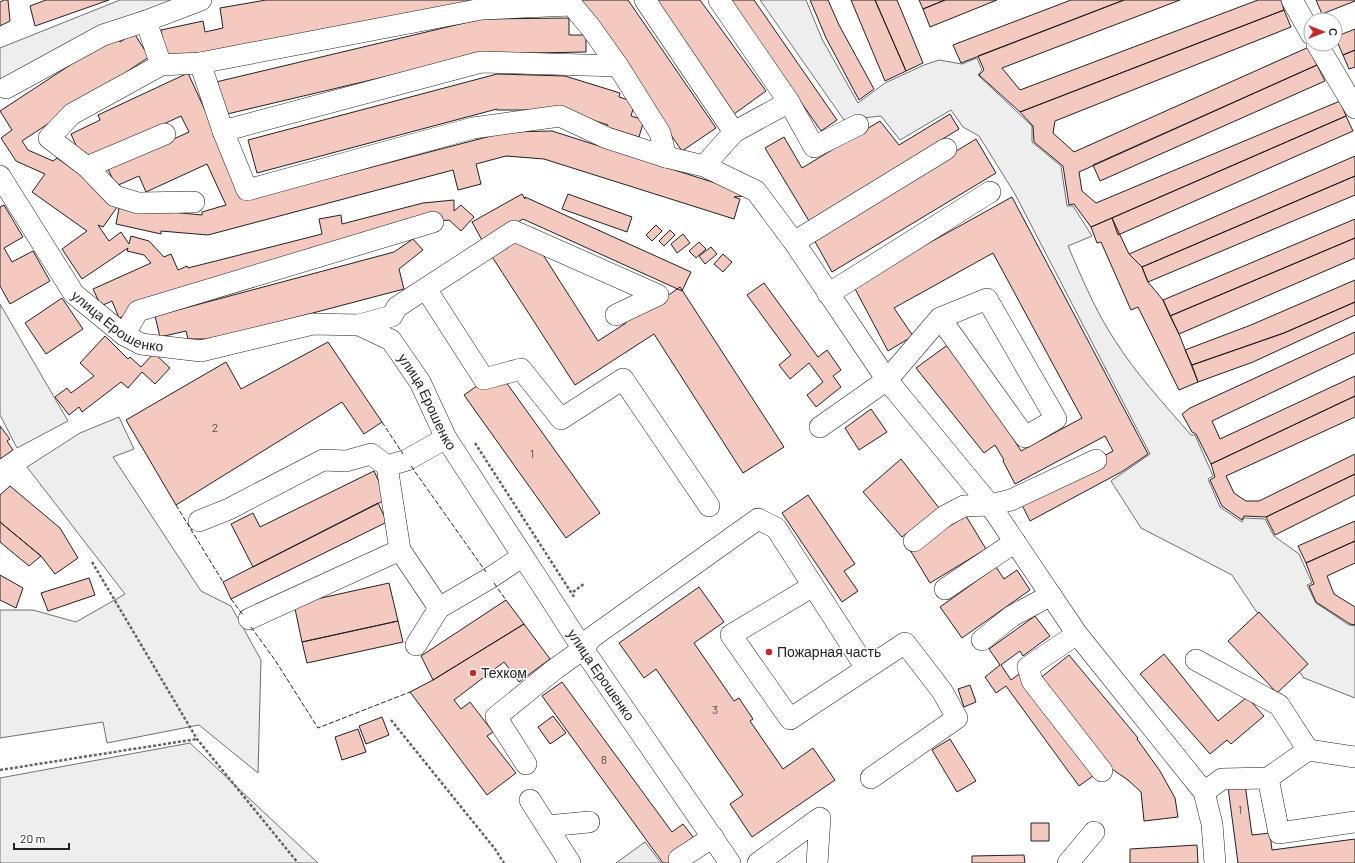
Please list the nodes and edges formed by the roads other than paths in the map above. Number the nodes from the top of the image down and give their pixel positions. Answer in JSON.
{"nodes":[{"id":1,"x":201,"y":0,"type":"edge"},
{"id":2,"x":645,"y":0,"type":"edge"},
{"id":3,"x":719,"y":0,"type":"edge"},
{"id":4,"x":1292,"y":0,"type":"edge"},
{"id":5,"x":1303,"y":20,"type":"edge"},
{"id":6,"x":146,"y":21,"type":"junction"},
{"id":7,"x":1322,"y":52,"type":"edge"},
{"id":8,"x":200,"y":63,"type":"junction"},
{"id":9,"x":160,"y":65,"type":"junction"},
{"id":10,"x":618,"y":66,"type":"junction"},
{"id":11,"x":6,"y":88,"type":"dead end"},
{"id":12,"x":789,"y":102,"type":"junction"},
{"id":13,"x":1355,"y":108,"type":"edge"},
{"id":14,"x":858,"y":125,"type":"dead end"},
{"id":15,"x":223,"y":131,"type":"junction"},
{"id":16,"x":734,"y":132,"type":"junction"},
{"id":17,"x":164,"y":134,"type":"dead end"},
{"id":18,"x":946,"y":149,"type":"dead end"},
{"id":19,"x":666,"y":157,"type":"junction"},
{"id":20,"x":704,"y":166,"type":"junction"},
{"id":21,"x":87,"y":168,"type":"junction"},
{"id":22,"x":0,"y":176,"type":"edge"},
{"id":23,"x":990,"y":192,"type":"dead end"},
{"id":24,"x":194,"y":202,"type":"dead end"},
{"id":25,"x":433,"y":222,"type":"dead end"},
{"id":26,"x":794,"y":242,"type":"junction"},
{"id":27,"x":426,"y":289,"type":"junction"},
{"id":28,"x":828,"y":294,"type":"junction"},
{"id":29,"x":616,"y":315,"type":"dead end"},
{"id":30,"x":940,"y":318,"type":"junction"},
{"id":31,"x":360,"y":325,"type":"junction"},
{"id":32,"x":124,"y":334,"type":"junction"},
{"id":33,"x":887,"y":380,"type":"junction"},
{"id":34,"x":820,"y":427,"type":"dead end"},
{"id":35,"x":446,"y":438,"type":"junction"},
{"id":36,"x":1096,"y":460,"type":"dead end"},
{"id":37,"x":387,"y":466,"type":"junction"},
{"id":38,"x":990,"y":505,"type":"junction"},
{"id":39,"x":709,"y":506,"type":"dead end"},
{"id":40,"x":199,"y":521,"type":"dead end"},
{"id":41,"x":914,"y":541,"type":"dead end"},
{"id":42,"x":1015,"y":542,"type":"junction"},
{"id":43,"x":400,"y":550,"type":"junction"},
{"id":44,"x":523,"y":556,"type":"junction"},
{"id":45,"x":813,"y":586,"type":"junction"},
{"id":46,"x":946,"y":589,"type":"dead end"},
{"id":47,"x":1051,"y":595,"type":"junction"},
{"id":48,"x":439,"y":608,"type":"junction"},
{"id":49,"x":249,"y":619,"type":"dead end"},
{"id":50,"x":1077,"y":634,"type":"junction"},
{"id":51,"x":982,"y":640,"type":"dead end"},
{"id":52,"x":416,"y":645,"type":"dead end"},
{"id":53,"x":583,"y":649,"type":"junction"},
{"id":54,"x":1196,"y":660,"type":"dead end"},
{"id":55,"x":866,"y":668,"type":"junction"},
{"id":56,"x":1308,"y":750,"type":"junction"},
{"id":57,"x":1355,"y":757,"type":"edge"},
{"id":58,"x":526,"y":764,"type":"dead end"},
{"id":59,"x":1102,"y":771,"type":"dead end"},
{"id":60,"x":870,"y":778,"type":"dead end"},
{"id":61,"x":1268,"y":778,"type":"junction"},
{"id":62,"x":1204,"y":792,"type":"junction"},
{"id":63,"x":530,"y":800,"type":"dead end"},
{"id":64,"x":589,"y":822,"type":"dead end"},
{"id":65,"x":1355,"y":822,"type":"edge"},
{"id":66,"x":547,"y":826,"type":"junction"},
{"id":67,"x":1094,"y":832,"type":"dead end"},
{"id":68,"x":713,"y":837,"type":"junction"},
{"id":69,"x":570,"y":863,"type":"edge"},
{"id":70,"x":681,"y":863,"type":"edge"},
{"id":71,"x":730,"y":863,"type":"edge"},
{"id":72,"x":758,"y":863,"type":"edge"},
{"id":73,"x":817,"y":863,"type":"edge"},
{"id":74,"x":1068,"y":863,"type":"edge"},
{"id":75,"x":1215,"y":863,"type":"edge"}],
"edges":[{"from":1,"to":6,"type":"street"},
{"from":2,"to":16,"type":"street"},
{"from":3,"to":12,"type":"street"},
{"from":4,"to":5,"type":"street"},
{"from":6,"to":9,"type":"street"},
{"from":6,"to":11,"type":"street"},
{"from":7,"to":13,"type":"street"},
{"from":8,"to":9,"type":"street"},
{"from":8,"to":10,"type":"street"},
{"from":8,"to":15,"type":"street"},
{"from":9,"to":21,"type":"street"},
{"from":10,"to":15,"type":"street"},
{"from":10,"to":19,"type":"street"},
{"from":12,"to":14,"type":"street"},
{"from":12,"to":16,"type":"street"},
{"from":15,"to":19,"type":"street"},
{"from":16,"to":20,"type":"street"},
{"from":17,"to":21,"type":"street"},
{"from":18,"to":26,"type":"street"},
{"from":19,"to":20,"type":"street"},
{"from":20,"to":26,"type":"street"},
{"from":21,"to":24,"type":"street"},
{"from":22,"to":32,"type":"street","name":"улица Ерошенко"},
{"from":23,"to":28,"type":"street"},
{"from":25,"to":32,"type":"street"},
{"from":26,"to":28,"type":"street"},
{"from":27,"to":29,"type":"street"},
{"from":27,"to":31,"type":"street"},
{"from":27,"to":39,"type":"street"},
{"from":28,"to":33,"type":"street"},
{"from":30,"to":30,"type":"street"},
{"from":30,"to":33,"type":"street"},
{"from":31,"to":32,"type":"street","name":"улица Ерошенко"},
{"from":31,"to":35,"type":"street","name":"улица Ерошенко"},
{"from":33,"to":34,"type":"street"},
{"from":33,"to":38,"type":"street"},
{"from":35,"to":37,"type":"street"},
{"from":35,"to":44,"type":"street","name":"улица Ерошенко"},
{"from":36,"to":38,"type":"street"},
{"from":37,"to":40,"type":"street"},
{"from":37,"to":43,"type":"street"},
{"from":38,"to":41,"type":"street"},
{"from":38,"to":42,"type":"street"},
{"from":42,"to":46,"type":"street"},
{"from":42,"to":47,"type":"street"},
{"from":43,"to":48,"type":"street"},
{"from":43,"to":49,"type":"street"},
{"from":44,"to":48,"type":"street"},
{"from":44,"to":53,"type":"street","name":"улица Ерошенко"},
{"from":45,"to":53,"type":"street"},
{"from":45,"to":55,"type":"street"},
{"from":45,"to":55,"type":"street"},
{"from":47,"to":50,"type":"street"},
{"from":47,"to":51,"type":"street"},
{"from":48,"to":52,"type":"street"},
{"from":50,"to":59,"type":"street"},
{"from":50,"to":62,"type":"street"},
{"from":53,"to":58,"type":"street"},
{"from":53,"to":68,"type":"street","name":"улица Ерошенко"},
{"from":54,"to":56,"type":"street"},
{"from":55,"to":60,"type":"street"},
{"from":56,"to":57,"type":"street"},
{"from":56,"to":61,"type":"street"},
{"from":61,"to":62,"type":"street"},
{"from":61,"to":65,"type":"street"},
{"from":62,"to":75,"type":"street"},
{"from":63,"to":66,"type":"street"},
{"from":64,"to":66,"type":"street"},
{"from":66,"to":69,"type":"street"},
{"from":67,"to":74,"type":"street"},
{"from":68,"to":70,"type":"street"},
{"from":68,"to":71,"type":"street","name":"улица Ерошенко"},
{"from":72,"to":73,"type":"street"}]}
